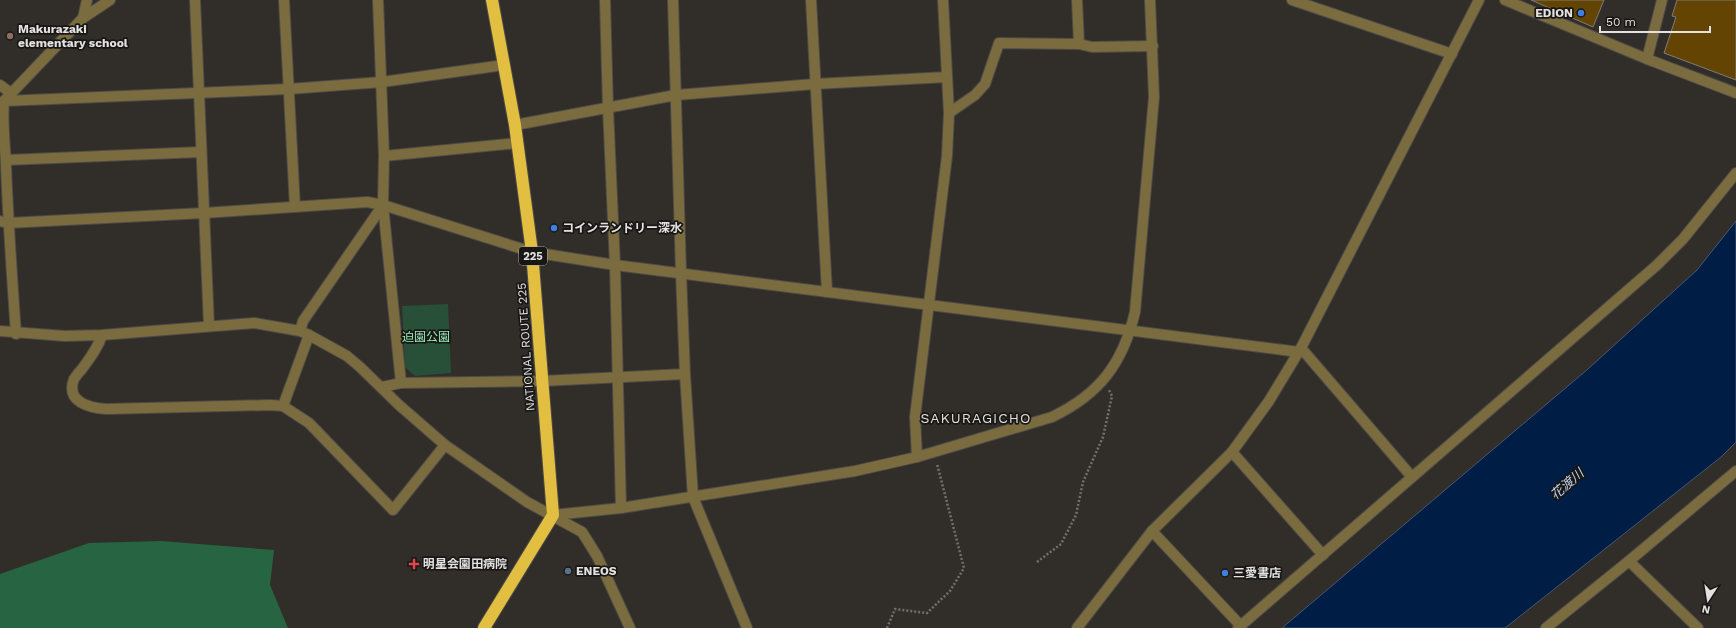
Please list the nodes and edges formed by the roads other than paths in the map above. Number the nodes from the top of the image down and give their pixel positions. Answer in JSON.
{"nodes":[{"id":1,"x":87,"y":0,"type":"edge"},
{"id":2,"x":110,"y":0,"type":"edge"},
{"id":3,"x":195,"y":0,"type":"edge"},
{"id":4,"x":284,"y":0,"type":"edge"},
{"id":5,"x":378,"y":0,"type":"edge"},
{"id":6,"x":492,"y":0,"type":"edge"},
{"id":7,"x":605,"y":0,"type":"edge"},
{"id":8,"x":673,"y":0,"type":"edge"},
{"id":9,"x":811,"y":0,"type":"edge"},
{"id":10,"x":943,"y":0,"type":"edge"},
{"id":11,"x":1076,"y":0,"type":"edge"},
{"id":12,"x":1150,"y":0,"type":"edge"},
{"id":13,"x":1292,"y":0,"type":"edge"},
{"id":14,"x":1478,"y":0,"type":"edge"},
{"id":15,"x":1505,"y":0,"type":"edge"},
{"id":16,"x":1662,"y":0,"type":"edge"},
{"id":17,"x":83,"y":18,"type":"junction"},
{"id":18,"x":1080,"y":44,"type":"junction"},
{"id":19,"x":1153,"y":46,"type":"junction"},
{"id":20,"x":1452,"y":54,"type":"junction"},
{"id":21,"x":1647,"y":58,"type":"junction"},
{"id":22,"x":504,"y":64,"type":"junction"},
{"id":23,"x":946,"y":77,"type":"junction"},
{"id":24,"x":382,"y":82,"type":"junction"},
{"id":25,"x":815,"y":84,"type":"junction"},
{"id":26,"x":0,"y":85,"type":"edge"},
{"id":27,"x":289,"y":89,"type":"junction"},
{"id":28,"x":199,"y":93,"type":"junction"},
{"id":29,"x":1736,"y":93,"type":"edge"},
{"id":30,"x":676,"y":95,"type":"junction"},
{"id":31,"x":5,"y":100,"type":"edge"},
{"id":32,"x":608,"y":108,"type":"junction"},
{"id":33,"x":948,"y":112,"type":"junction"},
{"id":34,"x":516,"y":125,"type":"junction"},
{"id":35,"x":518,"y":143,"type":"junction"},
{"id":36,"x":201,"y":152,"type":"junction"},
{"id":37,"x":384,"y":156,"type":"junction"},
{"id":38,"x":6,"y":160,"type":"junction"},
{"id":39,"x":1736,"y":174,"type":"edge"},
{"id":40,"x":383,"y":205,"type":"junction"},
{"id":41,"x":295,"y":207,"type":"junction"},
{"id":42,"x":204,"y":213,"type":"junction"},
{"id":43,"x":4,"y":222,"type":"edge"},
{"id":44,"x":532,"y":252,"type":"junction"},
{"id":45,"x":615,"y":266,"type":"junction"},
{"id":46,"x":681,"y":273,"type":"junction"},
{"id":47,"x":827,"y":292,"type":"junction"},
{"id":48,"x":930,"y":306,"type":"junction"},
{"id":49,"x":208,"y":326,"type":"junction"},
{"id":50,"x":1130,"y":331,"type":"junction"},
{"id":51,"x":0,"y":332,"type":"edge"},
{"id":52,"x":304,"y":333,"type":"junction"},
{"id":53,"x":16,"y":334,"type":"junction"},
{"id":54,"x":102,"y":335,"type":"junction"},
{"id":55,"x":1300,"y":350,"type":"junction"},
{"id":56,"x":685,"y":374,"type":"junction"},
{"id":57,"x":619,"y":378,"type":"junction"},
{"id":58,"x":542,"y":381,"type":"junction"},
{"id":59,"x":401,"y":383,"type":"junction"},
{"id":60,"x":382,"y":387,"type":"junction"},
{"id":61,"x":283,"y":406,"type":"junction"},
{"id":62,"x":445,"y":445,"type":"junction"},
{"id":63,"x":1232,"y":452,"type":"junction"},
{"id":64,"x":917,"y":457,"type":"junction"},
{"id":65,"x":1736,"y":471,"type":"edge"},
{"id":66,"x":1412,"y":476,"type":"junction"},
{"id":67,"x":694,"y":497,"type":"junction"},
{"id":68,"x":620,"y":508,"type":"junction"},
{"id":69,"x":553,"y":515,"type":"junction"},
{"id":70,"x":1152,"y":530,"type":"junction"},
{"id":71,"x":1322,"y":555,"type":"junction"},
{"id":72,"x":1630,"y":561,"type":"junction"},
{"id":73,"x":1240,"y":627,"type":"edge"},
{"id":74,"x":484,"y":628,"type":"edge"},
{"id":75,"x":630,"y":628,"type":"edge"},
{"id":76,"x":747,"y":628,"type":"edge"},
{"id":77,"x":1077,"y":628,"type":"edge"},
{"id":78,"x":1546,"y":628,"type":"edge"},
{"id":79,"x":1698,"y":628,"type":"edge"}],
"edges":[{"from":1,"to":17,"type":"street"},
{"from":2,"to":17,"type":"street"},
{"from":3,"to":28,"type":"street"},
{"from":4,"to":27,"type":"street"},
{"from":5,"to":24,"type":"street"},
{"from":6,"to":22,"type":"highway","name":"NATIONAL ROUTE 225","number":"225"},
{"from":7,"to":32,"type":"street"},
{"from":8,"to":30,"type":"street"},
{"from":9,"to":25,"type":"street"},
{"from":10,"to":23,"type":"street"},
{"from":11,"to":18,"type":"street"},
{"from":12,"to":19,"type":"street"},
{"from":13,"to":20,"type":"street"},
{"from":14,"to":20,"type":"street"},
{"from":15,"to":21,"type":"street"},
{"from":16,"to":21,"type":"street"},
{"from":17,"to":31,"type":"street"},
{"from":18,"to":19,"type":"street"},
{"from":18,"to":33,"type":"street"},
{"from":19,"to":50,"type":"street"},
{"from":20,"to":55,"type":"street"},
{"from":21,"to":29,"type":"street"},
{"from":22,"to":24,"type":"street"},
{"from":22,"to":34,"type":"highway","name":"NATIONAL ROUTE 225","number":"225"},
{"from":23,"to":25,"type":"street"},
{"from":23,"to":33,"type":"street"},
{"from":24,"to":27,"type":"street"},
{"from":24,"to":37,"type":"street"},
{"from":25,"to":30,"type":"street"},
{"from":25,"to":47,"type":"street"},
{"from":26,"to":31,"type":"street"},
{"from":27,"to":28,"type":"street"},
{"from":27,"to":41,"type":"street"},
{"from":28,"to":31,"type":"street"},
{"from":28,"to":36,"type":"street"},
{"from":30,"to":32,"type":"street"},
{"from":30,"to":46,"type":"street"},
{"from":31,"to":38,"type":"street"},
{"from":32,"to":34,"type":"street"},
{"from":32,"to":45,"type":"street"},
{"from":33,"to":48,"type":"street"},
{"from":34,"to":35,"type":"highway","name":"NATIONAL ROUTE 225","number":"225"},
{"from":35,"to":37,"type":"street"},
{"from":35,"to":44,"type":"highway","name":"NATIONAL ROUTE 225","number":"225"},
{"from":36,"to":38,"type":"street"},
{"from":36,"to":42,"type":"street"},
{"from":37,"to":40,"type":"street"},
{"from":38,"to":43,"type":"street"},
{"from":39,"to":66,"type":"street"},
{"from":40,"to":41,"type":"street"},
{"from":40,"to":44,"type":"street"},
{"from":40,"to":52,"type":"street"},
{"from":40,"to":59,"type":"street"},
{"from":41,"to":42,"type":"street"},
{"from":42,"to":43,"type":"street"},
{"from":42,"to":49,"type":"street"},
{"from":43,"to":53,"type":"street"},
{"from":44,"to":45,"type":"street"},
{"from":44,"to":58,"type":"highway","name":"NATIONAL ROUTE 225","number":"225"},
{"from":45,"to":46,"type":"street"},
{"from":45,"to":57,"type":"street"},
{"from":46,"to":47,"type":"street"},
{"from":46,"to":56,"type":"street"},
{"from":47,"to":48,"type":"street"},
{"from":48,"to":50,"type":"street"},
{"from":48,"to":64,"type":"street"},
{"from":49,"to":52,"type":"street"},
{"from":49,"to":54,"type":"street"},
{"from":50,"to":55,"type":"street"},
{"from":50,"to":64,"type":"street"},
{"from":51,"to":53,"type":"street"},
{"from":52,"to":60,"type":"street"},
{"from":52,"to":61,"type":"street"},
{"from":53,"to":54,"type":"street"},
{"from":54,"to":61,"type":"street"},
{"from":55,"to":63,"type":"street"},
{"from":55,"to":66,"type":"street"},
{"from":56,"to":57,"type":"street"},
{"from":56,"to":67,"type":"street"},
{"from":57,"to":58,"type":"street"},
{"from":57,"to":68,"type":"street"},
{"from":58,"to":59,"type":"street"},
{"from":58,"to":69,"type":"highway","name":"NATIONAL ROUTE 225","number":"225"},
{"from":59,"to":60,"type":"street"},
{"from":60,"to":62,"type":"street"},
{"from":61,"to":62,"type":"street"},
{"from":62,"to":69,"type":"street"},
{"from":63,"to":70,"type":"street"},
{"from":63,"to":71,"type":"street"},
{"from":64,"to":67,"type":"street"},
{"from":65,"to":72,"type":"street"},
{"from":66,"to":71,"type":"street"},
{"from":67,"to":68,"type":"street"},
{"from":67,"to":76,"type":"street"},
{"from":68,"to":69,"type":"street"},
{"from":69,"to":74,"type":"highway"},
{"from":69,"to":75,"type":"street"},
{"from":70,"to":73,"type":"street"},
{"from":70,"to":77,"type":"street"},
{"from":71,"to":73,"type":"street"},
{"from":72,"to":78,"type":"street"},
{"from":72,"to":79,"type":"street"}]}
